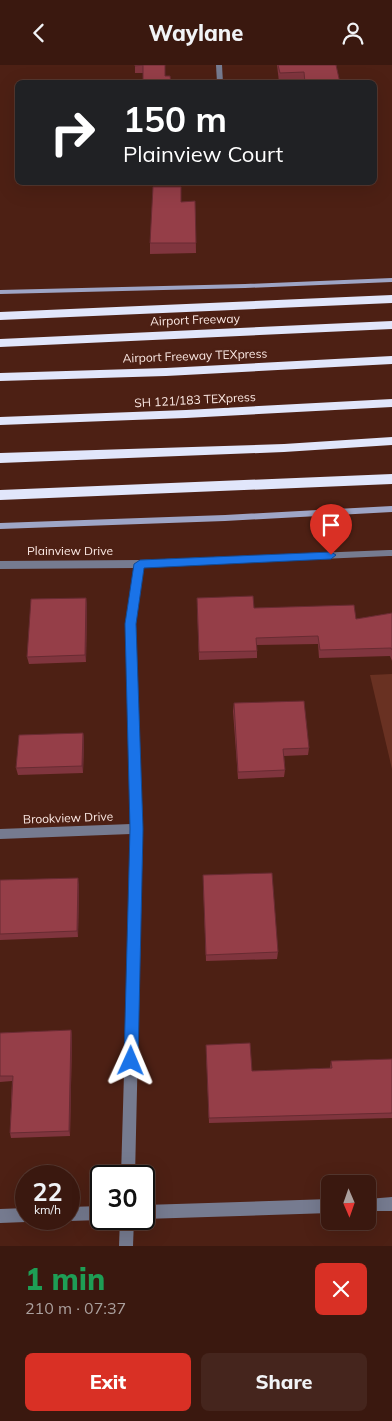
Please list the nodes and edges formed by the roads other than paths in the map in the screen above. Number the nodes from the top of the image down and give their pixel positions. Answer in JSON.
{"nodes":[{"id":1,"x":219,"y":65,"type":"edge"},
{"id":2,"x":220,"y":80,"type":"edge"},
{"id":3,"x":392,"y":280,"type":"edge"},
{"id":4,"x":0,"y":291,"type":"edge"},
{"id":5,"x":392,"y":299,"type":"edge"},
{"id":6,"x":0,"y":316,"type":"edge"},
{"id":7,"x":392,"y":325,"type":"edge"},
{"id":8,"x":0,"y":343,"type":"edge"},
{"id":9,"x":392,"y":360,"type":"edge"},
{"id":10,"x":0,"y":377,"type":"edge"},
{"id":11,"x":392,"y":403,"type":"edge"},
{"id":12,"x":0,"y":421,"type":"edge"},
{"id":13,"x":392,"y":441,"type":"edge"},
{"id":14,"x":0,"y":458,"type":"edge"},
{"id":15,"x":392,"y":479,"type":"edge"},
{"id":16,"x":0,"y":495,"type":"edge"},
{"id":17,"x":392,"y":509,"type":"edge"},
{"id":18,"x":0,"y":527,"type":"edge"},
{"id":19,"x":389,"y":553,"type":"dead end"},
{"id":20,"x":140,"y":564,"type":"junction"},
{"id":21,"x":0,"y":565,"type":"edge"},
{"id":22,"x":137,"y":829,"type":"junction"},
{"id":23,"x":0,"y":834,"type":"edge"},
{"id":24,"x":128,"y":1165,"type":"edge"},
{"id":25,"x":376,"y":1205,"type":"edge"},
{"id":26,"x":392,"y":1205,"type":"edge"},
{"id":27,"x":321,"y":1206,"type":"edge"},
{"id":28,"x":155,"y":1212,"type":"edge"},
{"id":29,"x":15,"y":1215,"type":"edge"},
{"id":30,"x":0,"y":1216,"type":"edge"},
{"id":31,"x":127,"y":1230,"type":"edge"},
{"id":32,"x":126,"y":1246,"type":"edge"}],
"edges":[{"from":1,"to":2,"type":"street"},
{"from":3,"to":4,"type":"main road"},
{"from":5,"to":6,"type":"highway"},
{"from":7,"to":8,"type":"highway","name":"Airport Freeway"},
{"from":9,"to":10,"type":"highway","name":"Airport Freeway TEXpress"},
{"from":11,"to":12,"type":"highway","name":"SH 121/183 TEXpress"},
{"from":13,"to":14,"type":"highway"},
{"from":15,"to":16,"type":"highway"},
{"from":17,"to":18,"type":"main road"},
{"from":19,"to":20,"type":"street","name":"Plainview Drive"},
{"from":20,"to":21,"type":"street","name":"Plainview Drive"},
{"from":20,"to":22,"type":"street"},
{"from":22,"to":23,"type":"street","name":"Brookview Drive"},
{"from":22,"to":24,"type":"street"},
{"from":25,"to":26,"type":"street"},
{"from":27,"to":28,"type":"street"},
{"from":29,"to":30,"type":"street"},
{"from":31,"to":32,"type":"street"}]}
